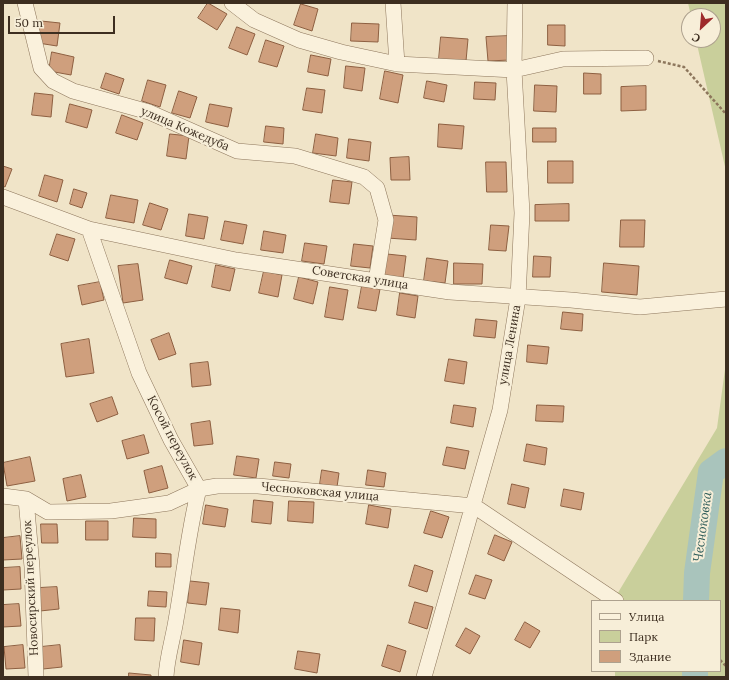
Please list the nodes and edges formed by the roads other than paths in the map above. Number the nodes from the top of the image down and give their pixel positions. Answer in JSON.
{"nodes":[{"id":1,"x":25,"y":3,"type":"edge"},
{"id":2,"x":232,"y":3,"type":"edge"},
{"id":3,"x":393,"y":3,"type":"edge"},
{"id":4,"x":515,"y":3,"type":"edge"},
{"id":5,"x":646,"y":58,"type":"road end"},
{"id":6,"x":397,"y":64,"type":"junction"},
{"id":7,"x":514,"y":70,"type":"junction"},
{"id":8,"x":3,"y":197,"type":"edge"},
{"id":9,"x":89,"y":229,"type":"junction"},
{"id":10,"x":376,"y":281,"type":"junction"},
{"id":11,"x":518,"y":298,"type":"junction"},
{"id":12,"x":726,"y":299,"type":"edge"},
{"id":13,"x":200,"y":489,"type":"junction"},
{"id":14,"x":3,"y":496,"type":"edge"},
{"id":15,"x":26,"y":499,"type":"junction"},
{"id":16,"x":474,"y":506,"type":"junction"},
{"id":17,"x":615,"y":600,"type":"edge"},
{"id":18,"x":36,"y":677,"type":"edge"},
{"id":19,"x":166,"y":677,"type":"edge"},
{"id":20,"x":424,"y":677,"type":"edge"}],
"edges":[{"from":1,"to":10,"type":"street","name":"улица Кожедуба"},
{"from":2,"to":6,"type":"street"},
{"from":3,"to":6,"type":"street"},
{"from":4,"to":7,"type":"street","name":"улица Ленина"},
{"from":5,"to":7,"type":"street"},
{"from":6,"to":7,"type":"street"},
{"from":7,"to":11,"type":"street","name":"улица Ленина"},
{"from":8,"to":9,"type":"street","name":"Советская улица"},
{"from":9,"to":10,"type":"street","name":"Советская улица"},
{"from":9,"to":13,"type":"street","name":"Косой переулок"},
{"from":10,"to":11,"type":"street","name":"Советская улица"},
{"from":11,"to":12,"type":"street","name":"Советская улица"},
{"from":11,"to":16,"type":"street","name":"улица Ленина"},
{"from":13,"to":15,"type":"street","name":"Чесноковская улица"},
{"from":13,"to":16,"type":"street","name":"Чесноковская улица"},
{"from":13,"to":19,"type":"street","name":"Косой переулок"},
{"from":14,"to":15,"type":"street","name":"Чесноковская улица"},
{"from":15,"to":18,"type":"street","name":"Новосирский переулок"},
{"from":16,"to":17,"type":"street","name":"Чесноковская улица"},
{"from":16,"to":20,"type":"street","name":"улица Ленина"}]}
